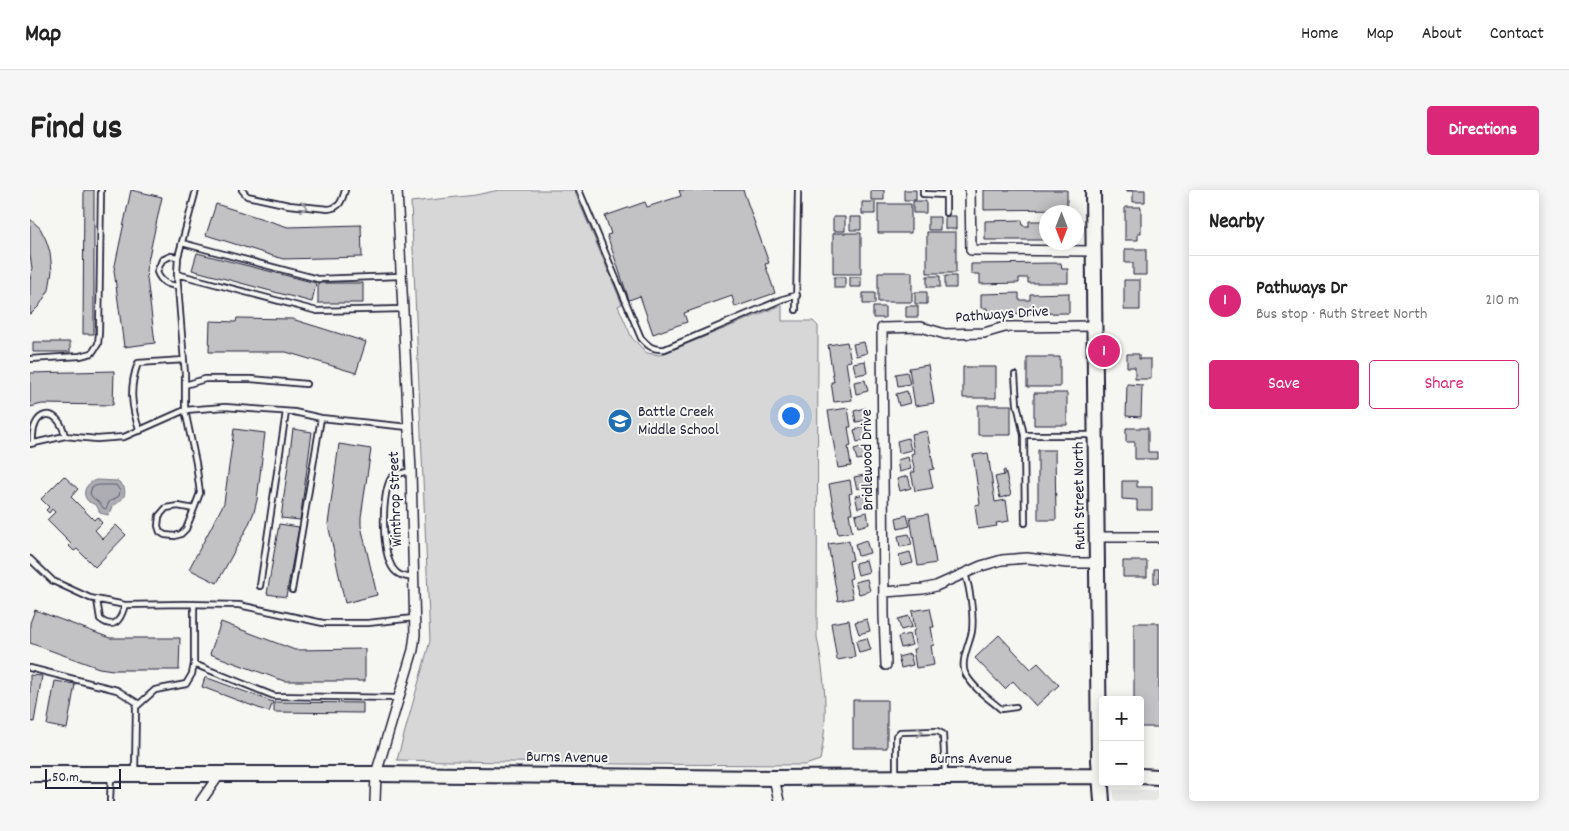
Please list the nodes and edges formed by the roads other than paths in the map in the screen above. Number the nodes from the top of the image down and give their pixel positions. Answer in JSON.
{"nodes":[{"id":1,"x":101,"y":190,"type":"edge"},
{"id":2,"x":196,"y":190,"type":"edge"},
{"id":3,"x":242,"y":190,"type":"edge"},
{"id":4,"x":345,"y":190,"type":"edge"},
{"id":5,"x":397,"y":190,"type":"edge"},
{"id":6,"x":579,"y":190,"type":"edge"},
{"id":7,"x":798,"y":190,"type":"edge"},
{"id":8,"x":923,"y":190,"type":"edge"},
{"id":9,"x":970,"y":190,"type":"edge"},
{"id":10,"x":1094,"y":190,"type":"edge"},
{"id":11,"x":946,"y":192,"type":"edge"},
{"id":12,"x":946,"y":213,"type":"dead end"},
{"id":13,"x":182,"y":243,"type":"junction"},
{"id":14,"x":1094,"y":251,"type":"junction"},
{"id":15,"x":178,"y":257,"type":"junction"},
{"id":16,"x":177,"y":274,"type":"junction"},
{"id":17,"x":400,"y":276,"type":"junction"},
{"id":18,"x":178,"y":286,"type":"junction"},
{"id":19,"x":796,"y":296,"type":"junction"},
{"id":20,"x":402,"y":308,"type":"junction"},
{"id":21,"x":796,"y":310,"type":"dead end"},
{"id":22,"x":1094,"y":326,"type":"junction"},
{"id":23,"x":882,"y":328,"type":"joint"},
{"id":24,"x":30,"y":359,"type":"edge"},
{"id":25,"x":184,"y":360,"type":"junction"},
{"id":26,"x":1015,"y":375,"type":"dead end"},
{"id":27,"x":306,"y":384,"type":"dead end"},
{"id":28,"x":185,"y":385,"type":"junction"},
{"id":29,"x":185,"y":410,"type":"junction"},
{"id":30,"x":286,"y":412,"type":"junction"},
{"id":31,"x":321,"y":418,"type":"junction"},
{"id":32,"x":408,"y":427,"type":"junction"},
{"id":33,"x":140,"y":431,"type":"junction"},
{"id":34,"x":1024,"y":434,"type":"junction"},
{"id":35,"x":1097,"y":434,"type":"junction"},
{"id":36,"x":65,"y":436,"type":"junction"},
{"id":37,"x":31,"y":443,"type":"edge"},
{"id":38,"x":410,"y":472,"type":"junction"},
{"id":39,"x":194,"y":509,"type":"junction"},
{"id":40,"x":1025,"y":523,"type":"dead end"},
{"id":41,"x":1098,"y":537,"type":"junction"},
{"id":42,"x":1159,"y":537,"type":"edge"},
{"id":43,"x":30,"y":559,"type":"edge"},
{"id":44,"x":1098,"y":563,"type":"junction"},
{"id":45,"x":965,"y":573,"type":"junction"},
{"id":46,"x":414,"y":578,"type":"junction"},
{"id":47,"x":260,"y":586,"type":"dead end"},
{"id":48,"x":292,"y":590,"type":"dead end"},
{"id":49,"x":885,"y":592,"type":"junction"},
{"id":50,"x":97,"y":600,"type":"junction"},
{"id":51,"x":194,"y":604,"type":"junction"},
{"id":52,"x":125,"y":605,"type":"junction"},
{"id":53,"x":415,"y":618,"type":"junction"},
{"id":54,"x":194,"y":664,"type":"junction"},
{"id":55,"x":886,"y":665,"type":"dead end"},
{"id":56,"x":30,"y":668,"type":"edge"},
{"id":57,"x":399,"y":698,"type":"junction"},
{"id":58,"x":139,"y":704,"type":"junction"},
{"id":59,"x":1016,"y":707,"type":"dead end"},
{"id":60,"x":1101,"y":741,"type":"edge"},
{"id":61,"x":30,"y":774,"type":"edge"},
{"id":62,"x":111,"y":774,"type":"junction"},
{"id":63,"x":135,"y":774,"type":"junction"},
{"id":64,"x":376,"y":774,"type":"junction"},
{"id":65,"x":219,"y":775,"type":"junction"},
{"id":66,"x":1099,"y":776,"type":"edge"},
{"id":67,"x":1144,"y":776,"type":"edge"},
{"id":68,"x":896,"y":777,"type":"junction"},
{"id":69,"x":945,"y":777,"type":"junction"},
{"id":70,"x":1159,"y":777,"type":"edge"},
{"id":71,"x":774,"y":778,"type":"junction"},
{"id":72,"x":1102,"y":786,"type":"edge"},
{"id":73,"x":110,"y":801,"type":"edge"},
{"id":74,"x":200,"y":801,"type":"edge"},
{"id":75,"x":375,"y":801,"type":"edge"},
{"id":76,"x":779,"y":801,"type":"edge"},
{"id":77,"x":1102,"y":801,"type":"edge"}],
"edges":[{"from":1,"to":24,"type":"lane"},
{"from":2,"to":13,"type":"lane"},
{"from":3,"to":4,"type":"lane","one_way":true},
{"from":5,"to":17,"type":"street","name":"Winthrop Street"},
{"from":6,"to":19,"type":"lane"},
{"from":7,"to":19,"type":"lane"},
{"from":8,"to":11,"type":"lane"},
{"from":9,"to":14,"type":"street"},
{"from":10,"to":14,"type":"street","name":"Ruth Street North"},
{"from":11,"to":12,"type":"lane"},
{"from":13,"to":15,"type":"lane"},
{"from":13,"to":17,"type":"lane"},
{"from":14,"to":22,"type":"street","name":"Ruth Street North"},
{"from":15,"to":16,"type":"lane"},
{"from":15,"to":18,"type":"lane"},
{"from":16,"to":18,"type":"lane"},
{"from":16,"to":20,"type":"lane"},
{"from":17,"to":20,"type":"street","name":"Winthrop Street"},
{"from":18,"to":25,"type":"lane"},
{"from":19,"to":21,"type":"lane"},
{"from":20,"to":32,"type":"street","name":"Winthrop Street"},
{"from":22,"to":23,"type":"street","name":"Pathways Drive"},
{"from":22,"to":35,"type":"street","name":"Ruth Street North"},
{"from":23,"to":49,"type":"street","name":"Bridlewood Drive"},
{"from":25,"to":28,"type":"lane"},
{"from":25,"to":33,"type":"lane"},
{"from":26,"to":34,"type":"lane"},
{"from":27,"to":28,"type":"lane"},
{"from":28,"to":29,"type":"lane"},
{"from":29,"to":30,"type":"lane"},
{"from":29,"to":33,"type":"lane"},
{"from":29,"to":39,"type":"lane"},
{"from":30,"to":31,"type":"lane"},
{"from":30,"to":47,"type":"lane"},
{"from":31,"to":32,"type":"lane"},
{"from":31,"to":48,"type":"lane"},
{"from":32,"to":38,"type":"street","name":"Winthrop Street"},
{"from":33,"to":36,"type":"lane"},
{"from":34,"to":35,"type":"lane"},
{"from":34,"to":40,"type":"lane"},
{"from":35,"to":41,"type":"street","name":"Ruth Street North"},
{"from":36,"to":37,"type":"lane"},
{"from":36,"to":37,"type":"lane"},
{"from":38,"to":46,"type":"street","name":"Winthrop Street"},
{"from":38,"to":46,"type":"lane"},
{"from":39,"to":39,"type":"lane"},
{"from":41,"to":42,"type":"street"},
{"from":41,"to":44,"type":"street","name":"Ruth Street North"},
{"from":43,"to":50,"type":"lane"},
{"from":44,"to":45,"type":"street"},
{"from":44,"to":60,"type":"street","name":"Ruth Street North"},
{"from":45,"to":49,"type":"street"},
{"from":45,"to":59,"type":"lane"},
{"from":46,"to":53,"type":"street","name":"Winthrop Street"},
{"from":49,"to":55,"type":"street","name":"Bridlewood Drive"},
{"from":50,"to":52,"type":"lane"},
{"from":50,"to":52,"type":"lane"},
{"from":51,"to":52,"type":"lane"},
{"from":51,"to":53,"type":"lane"},
{"from":51,"to":54,"type":"lane"},
{"from":53,"to":57,"type":"street","name":"Winthrop Street"},
{"from":54,"to":57,"type":"lane"},
{"from":54,"to":58,"type":"lane"},
{"from":56,"to":58,"type":"lane"},
{"from":57,"to":64,"type":"street","name":"Winthrop Street"},
{"from":58,"to":63,"type":"lane"},
{"from":61,"to":62,"type":"street","name":"Burns Avenue"},
{"from":62,"to":63,"type":"street","name":"Burns Avenue"},
{"from":62,"to":73,"type":"lane"},
{"from":63,"to":65,"type":"street","name":"Burns Avenue"},
{"from":64,"to":65,"type":"street","name":"Burns Avenue"},
{"from":64,"to":71,"type":"street","name":"Burns Avenue"},
{"from":64,"to":75,"type":"street","name":"Winthrop Street"},
{"from":65,"to":74,"type":"street"},
{"from":66,"to":69,"type":"street","name":"Burns Avenue"},
{"from":67,"to":70,"type":"street"},
{"from":68,"to":69,"type":"street","name":"Burns Avenue"},
{"from":68,"to":69,"type":"lane","one_way":true},
{"from":68,"to":71,"type":"street","name":"Burns Avenue"},
{"from":71,"to":76,"type":"street"},
{"from":72,"to":77,"type":"street","name":"Ruth Street North"}]}
